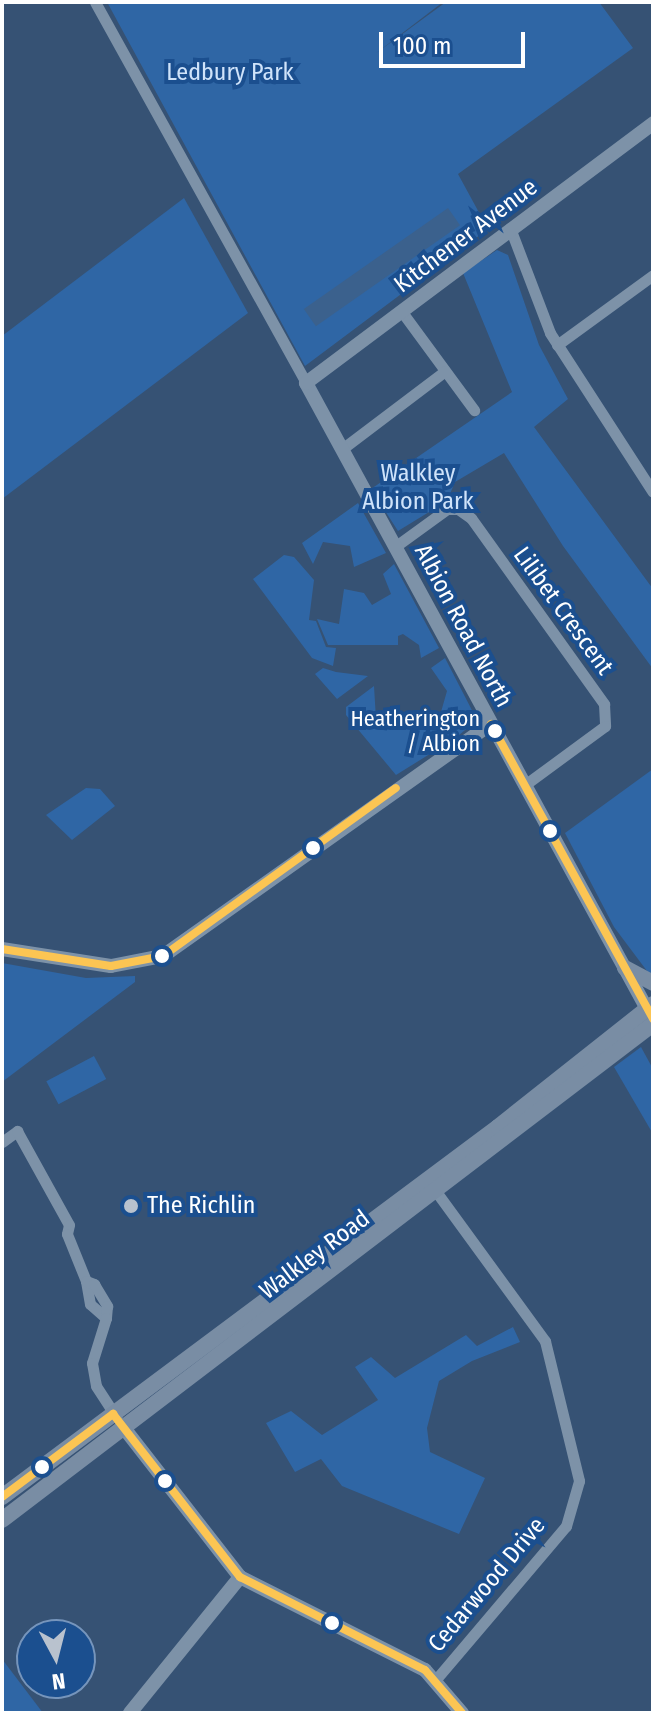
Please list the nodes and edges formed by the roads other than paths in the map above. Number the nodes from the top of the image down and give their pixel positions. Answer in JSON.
{"nodes":[{"id":1,"x":95,"y":2,"type":"edge"},
{"id":2,"x":653,"y":123,"type":"edge"},
{"id":3,"x":510,"y":228,"type":"junction"},
{"id":4,"x":653,"y":275,"type":"edge"},
{"id":5,"x":402,"y":312,"type":"junction"},
{"id":6,"x":557,"y":345,"type":"junction"},
{"id":7,"x":445,"y":371,"type":"junction"},
{"id":8,"x":306,"y":383,"type":"junction"},
{"id":9,"x":474,"y":410,"type":"dead end"},
{"id":10,"x":342,"y":449,"type":"junction"},
{"id":11,"x":653,"y":492,"type":"edge"},
{"id":12,"x":396,"y":546,"type":"junction"},
{"id":13,"x":491,"y":724,"type":"junction"},
{"id":14,"x":526,"y":784,"type":"junction"},
{"id":15,"x":2,"y":949,"type":"edge"},
{"id":16,"x":625,"y":968,"type":"junction"},
{"id":17,"x":653,"y":983,"type":"edge"},
{"id":18,"x":652,"y":1014,"type":"edge"},
{"id":19,"x":2,"y":1142,"type":"edge"},
{"id":20,"x":432,"y":1186,"type":"junction"},
{"id":21,"x":113,"y":1414,"type":"junction"},
{"id":22,"x":124,"y":1428,"type":"junction"},
{"id":23,"x":2,"y":1497,"type":"edge"},
{"id":24,"x":2,"y":1520,"type":"edge"},
{"id":25,"x":240,"y":1577,"type":"junction"},
{"id":26,"x":437,"y":1678,"type":"junction"},
{"id":27,"x":130,"y":1713,"type":"edge"},
{"id":28,"x":462,"y":1713,"type":"edge"}],
"edges":[{"from":1,"to":8,"type":"street","name":"Albion Road North"},
{"from":2,"to":3,"type":"street","name":"Kitchener Avenue"},
{"from":3,"to":5,"type":"street","name":"Kitchener Avenue"},
{"from":3,"to":6,"type":"street"},
{"from":4,"to":6,"type":"street"},
{"from":5,"to":7,"type":"street"},
{"from":5,"to":8,"type":"street","name":"Kitchener Avenue"},
{"from":6,"to":11,"type":"street"},
{"from":7,"to":9,"type":"street"},
{"from":7,"to":10,"type":"street"},
{"from":8,"to":10,"type":"street","name":"Albion Road North"},
{"from":10,"to":12,"type":"street","name":"Albion Road North"},
{"from":12,"to":13,"type":"street","name":"Albion Road North"},
{"from":12,"to":14,"type":"street","name":"Lilibet Crescent"},
{"from":13,"to":14,"type":"street","name":"Albion Road North"},
{"from":13,"to":15,"type":"street"},
{"from":14,"to":16,"type":"street","name":"Albion Road North"},
{"from":16,"to":17,"type":"main road"},
{"from":16,"to":18,"type":"street","name":"Albion Road North"},
{"from":18,"to":20,"type":"main road","name":"Walkley Road"},
{"from":19,"to":21,"type":"street"},
{"from":20,"to":21,"type":"main road","name":"Walkley Road"},
{"from":20,"to":22,"type":"main road","name":"Walkley Road"},
{"from":20,"to":26,"type":"street","name":"Cedarwood Drive"},
{"from":21,"to":22,"type":"street"},
{"from":21,"to":23,"type":"main road","name":"Walkley Road"},
{"from":22,"to":24,"type":"main road","name":"Walkley Road"},
{"from":22,"to":25,"type":"street"},
{"from":25,"to":26,"type":"street"},
{"from":25,"to":27,"type":"street"},
{"from":26,"to":28,"type":"street"}]}
